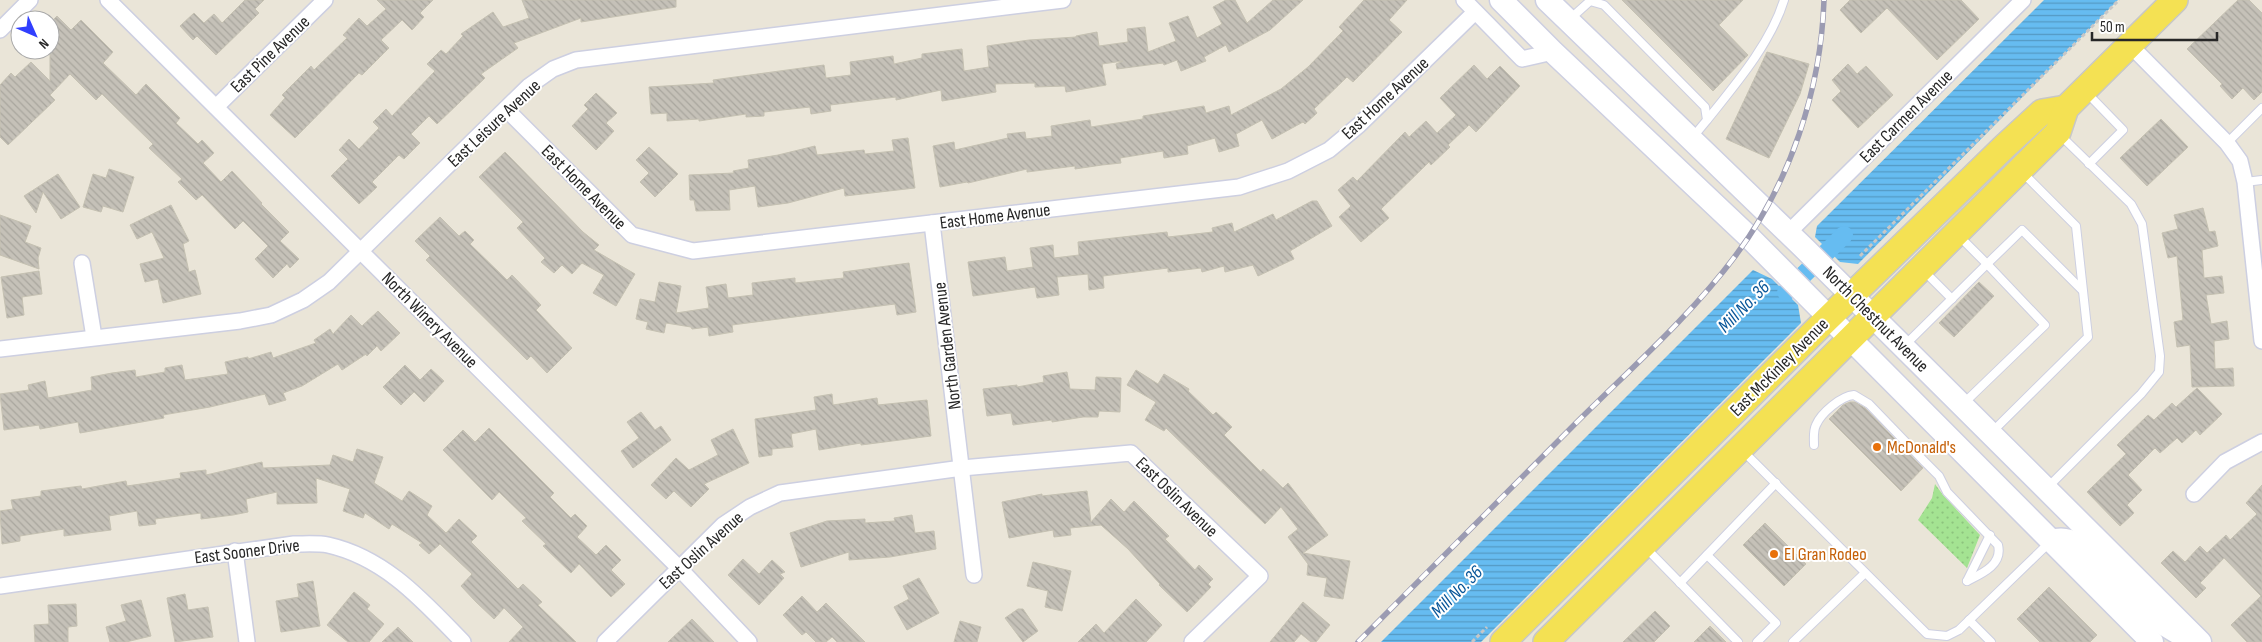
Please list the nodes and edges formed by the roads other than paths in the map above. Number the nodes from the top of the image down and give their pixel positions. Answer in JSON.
{"nodes":[{"id":1,"x":30,"y":0,"type":"edge"},
{"id":2,"x":108,"y":0,"type":"edge"},
{"id":3,"x":325,"y":0,"type":"edge"},
{"id":4,"x":1063,"y":0,"type":"edge"},
{"id":5,"x":1464,"y":0,"type":"edge"},
{"id":6,"x":1502,"y":0,"type":"edge"},
{"id":7,"x":1522,"y":0,"type":"edge"},
{"id":8,"x":1548,"y":0,"type":"edge"},
{"id":9,"x":1784,"y":0,"type":"edge"},
{"id":10,"x":2023,"y":0,"type":"edge"},
{"id":11,"x":2175,"y":0,"type":"edge"},
{"id":12,"x":1590,"y":1,"type":"edge"},
{"id":13,"x":1475,"y":12,"type":"junction"},
{"id":14,"x":1568,"y":21,"type":"junction"},
{"id":15,"x":0,"y":30,"type":"edge"},
{"id":16,"x":2130,"y":45,"type":"junction"},
{"id":17,"x":1552,"y":52,"type":"junction"},
{"id":18,"x":2084,"y":90,"type":"junction"},
{"id":19,"x":216,"y":107,"type":"junction"},
{"id":20,"x":2066,"y":108,"type":"junction"},
{"id":21,"x":2262,"y":108,"type":"edge"},
{"id":22,"x":506,"y":109,"type":"junction"},
{"id":23,"x":1707,"y":120,"type":"junction"},
{"id":24,"x":2058,"y":132,"type":"junction"},
{"id":25,"x":1691,"y":140,"type":"junction"},
{"id":26,"x":2227,"y":143,"type":"junction"},
{"id":27,"x":2089,"y":164,"type":"junction"},
{"id":28,"x":2020,"y":170,"type":"junction"},
{"id":29,"x":2262,"y":180,"type":"edge"},
{"id":30,"x":2245,"y":182,"type":"junction"},
{"id":31,"x":932,"y":223,"type":"junction"},
{"id":32,"x":1737,"y":226,"type":"junction"},
{"id":33,"x":1788,"y":233,"type":"junction"},
{"id":34,"x":1956,"y":233,"type":"junction"},
{"id":35,"x":361,"y":252,"type":"junction"},
{"id":36,"x":82,"y":263,"type":"dead end"},
{"id":37,"x":1987,"y":264,"type":"junction"},
{"id":38,"x":1921,"y":268,"type":"junction"},
{"id":39,"x":2082,"y":290,"type":"junction"},
{"id":40,"x":1851,"y":295,"type":"junction"},
{"id":41,"x":1952,"y":299,"type":"junction"},
{"id":42,"x":2260,"y":303,"type":"edge"},
{"id":43,"x":1872,"y":316,"type":"junction"},
{"id":44,"x":1829,"y":317,"type":"junction"},
{"id":45,"x":94,"y":338,"type":"junction"},
{"id":46,"x":1851,"y":338,"type":"junction"},
{"id":47,"x":2262,"y":341,"type":"edge"},
{"id":48,"x":1903,"y":346,"type":"junction"},
{"id":49,"x":0,"y":349,"type":"edge"},
{"id":50,"x":1961,"y":405,"type":"junction"},
{"id":51,"x":1990,"y":434,"type":"junction"},
{"id":52,"x":2262,"y":442,"type":"edge"},
{"id":53,"x":1814,"y":445,"type":"dead end"},
{"id":54,"x":1740,"y":448,"type":"junction"},
{"id":55,"x":962,"y":468,"type":"junction"},
{"id":56,"x":1673,"y":473,"type":"junction"},
{"id":57,"x":1776,"y":483,"type":"junction"},
{"id":58,"x":2045,"y":489,"type":"junction"},
{"id":59,"x":2194,"y":494,"type":"dead end"},
{"id":60,"x":1990,"y":535,"type":"junction"},
{"id":61,"x":2051,"y":541,"type":"junction"},
{"id":62,"x":1643,"y":545,"type":"junction"},
{"id":63,"x":235,"y":551,"type":"junction"},
{"id":64,"x":1707,"y":555,"type":"junction"},
{"id":65,"x":679,"y":568,"type":"junction"},
{"id":66,"x":1865,"y":573,"type":"junction"},
{"id":67,"x":974,"y":575,"type":"dead end"},
{"id":68,"x":1680,"y":583,"type":"junction"},
{"id":69,"x":0,"y":586,"type":"edge"},
{"id":70,"x":1969,"y":620,"type":"junction"},
{"id":71,"x":2144,"y":637,"type":"edge"},
{"id":72,"x":247,"y":642,"type":"edge"},
{"id":73,"x":463,"y":642,"type":"edge"},
{"id":74,"x":606,"y":642,"type":"edge"},
{"id":75,"x":749,"y":642,"type":"edge"},
{"id":76,"x":1192,"y":642,"type":"edge"},
{"id":77,"x":1503,"y":642,"type":"edge"},
{"id":78,"x":1525,"y":642,"type":"edge"},
{"id":79,"x":1546,"y":642,"type":"edge"},
{"id":80,"x":1738,"y":642,"type":"edge"},
{"id":81,"x":1757,"y":642,"type":"edge"},
{"id":82,"x":1793,"y":642,"type":"edge"},
{"id":83,"x":1990,"y":642,"type":"edge"},
{"id":84,"x":2193,"y":642,"type":"edge"},
{"id":85,"x":2200,"y":642,"type":"edge"}],
"edges":[{"from":1,"to":15,"type":"street"},
{"from":2,"to":19,"type":"street","name":"North Winery Avenue"},
{"from":3,"to":19,"type":"street","name":"East Pine Avenue"},
{"from":4,"to":22,"type":"street","name":"East Leisure Avenue"},
{"from":5,"to":13,"type":"street"},
{"from":6,"to":17,"type":"main road","name":"North Chestnut Avenue"},
{"from":7,"to":14,"type":"main road"},
{"from":8,"to":14,"type":"main road","name":"North Chestnut Avenue"},
{"from":9,"to":23,"type":"lane"},
{"from":10,"to":33,"type":"street","name":"East Carmen Avenue"},
{"from":11,"to":16,"type":"main road","name":"East McKinley Avenue"},
{"from":12,"to":14,"type":"lane"},
{"from":12,"to":23,"type":"lane"},
{"from":13,"to":17,"type":"street"},
{"from":13,"to":31,"type":"street","name":"East Home Avenue"},
{"from":14,"to":25,"type":"main road","name":"North Chestnut Avenue"},
{"from":16,"to":18,"type":"main road","name":"East McKinley Avenue"},
{"from":16,"to":26,"type":"street"},
{"from":17,"to":32,"type":"main road","name":"North Chestnut Avenue"},
{"from":18,"to":20,"type":"main road","name":"East McKinley Avenue"},
{"from":18,"to":27,"type":"lane"},
{"from":19,"to":35,"type":"street","name":"North Winery Avenue"},
{"from":20,"to":24,"type":"main road","name":"East McKinley Avenue"},
{"from":20,"to":40,"type":"main road","name":"East McKinley Avenue"},
{"from":21,"to":26,"type":"lane"},
{"from":22,"to":31,"type":"street","name":"East Home Avenue"},
{"from":22,"to":35,"type":"street","name":"East Leisure Avenue"},
{"from":23,"to":25,"type":"lane"},
{"from":24,"to":27,"type":"lane"},
{"from":24,"to":28,"type":"main road","name":"East McKinley Avenue"},
{"from":25,"to":33,"type":"main road","name":"North Chestnut Avenue"},
{"from":26,"to":30,"type":"street"},
{"from":27,"to":58,"type":"lane"},
{"from":28,"to":34,"type":"main road","name":"East McKinley Avenue"},
{"from":28,"to":39,"type":"lane"},
{"from":29,"to":30,"type":"lane"},
{"from":30,"to":42,"type":"street"},
{"from":31,"to":55,"type":"street","name":"North Garden Avenue"},
{"from":32,"to":33,"type":"main road"},
{"from":32,"to":44,"type":"main road","name":"North Chestnut Avenue"},
{"from":33,"to":40,"type":"main road","name":"North Chestnut Avenue"},
{"from":34,"to":37,"type":"lane"},
{"from":34,"to":38,"type":"main road","name":"East McKinley Avenue"},
{"from":35,"to":45,"type":"street","name":"East Leisure Avenue"},
{"from":35,"to":65,"type":"street","name":"North Winery Avenue"},
{"from":36,"to":45,"type":"street"},
{"from":37,"to":39,"type":"lane"},
{"from":37,"to":41,"type":"lane"},
{"from":37,"to":50,"type":"lane"},
{"from":38,"to":41,"type":"lane"},
{"from":38,"to":43,"type":"main road","name":"East McKinley Avenue"},
{"from":39,"to":51,"type":"lane"},
{"from":40,"to":43,"type":"main road","name":"North Chestnut Avenue"},
{"from":40,"to":44,"type":"main road","name":"East McKinley Avenue"},
{"from":41,"to":48,"type":"lane"},
{"from":42,"to":47,"type":"street"},
{"from":43,"to":46,"type":"main road","name":"East McKinley Avenue"},
{"from":43,"to":48,"type":"main road","name":"North Chestnut Avenue"},
{"from":44,"to":46,"type":"main road","name":"North Chestnut Avenue"},
{"from":44,"to":56,"type":"main road","name":"East McKinley Avenue"},
{"from":45,"to":49,"type":"street","name":"East Leisure Avenue"},
{"from":46,"to":54,"type":"main road","name":"East McKinley Avenue"},
{"from":46,"to":61,"type":"main road","name":"North Chestnut Avenue"},
{"from":48,"to":50,"type":"main road","name":"North Chestnut Avenue"},
{"from":50,"to":51,"type":"main road","name":"North Chestnut Avenue"},
{"from":51,"to":58,"type":"main road","name":"North Chestnut Avenue"},
{"from":52,"to":59,"type":"street"},
{"from":53,"to":60,"type":"lane"},
{"from":54,"to":57,"type":"lane"},
{"from":54,"to":62,"type":"main road","name":"East McKinley Avenue"},
{"from":55,"to":65,"type":"street","name":"East Oslin Avenue"},
{"from":55,"to":67,"type":"street"},
{"from":55,"to":76,"type":"street","name":"East Oslin Avenue"},
{"from":56,"to":77,"type":"main road","name":"East McKinley Avenue"},
{"from":56,"to":78,"type":"main road"},
{"from":57,"to":64,"type":"lane"},
{"from":57,"to":66,"type":"lane"},
{"from":58,"to":85,"type":"main road","name":"North Chestnut Avenue"},
{"from":60,"to":60,"type":"lane"},
{"from":61,"to":70,"type":"lane"},
{"from":61,"to":71,"type":"main road","name":"North Chestnut Avenue"},
{"from":61,"to":84,"type":"main road"},
{"from":62,"to":68,"type":"lane"},
{"from":62,"to":79,"type":"main road","name":"East McKinley Avenue"},
{"from":63,"to":69,"type":"street","name":"East Sooner Drive"},
{"from":63,"to":72,"type":"street"},
{"from":63,"to":73,"type":"street","name":"East Sooner Drive"},
{"from":64,"to":68,"type":"lane"},
{"from":64,"to":81,"type":"lane"},
{"from":65,"to":74,"type":"street","name":"East Oslin Avenue"},
{"from":65,"to":75,"type":"street","name":"North Winery Avenue"},
{"from":66,"to":70,"type":"lane"},
{"from":66,"to":82,"type":"lane"},
{"from":68,"to":80,"type":"lane"},
{"from":70,"to":83,"type":"lane"}]}
